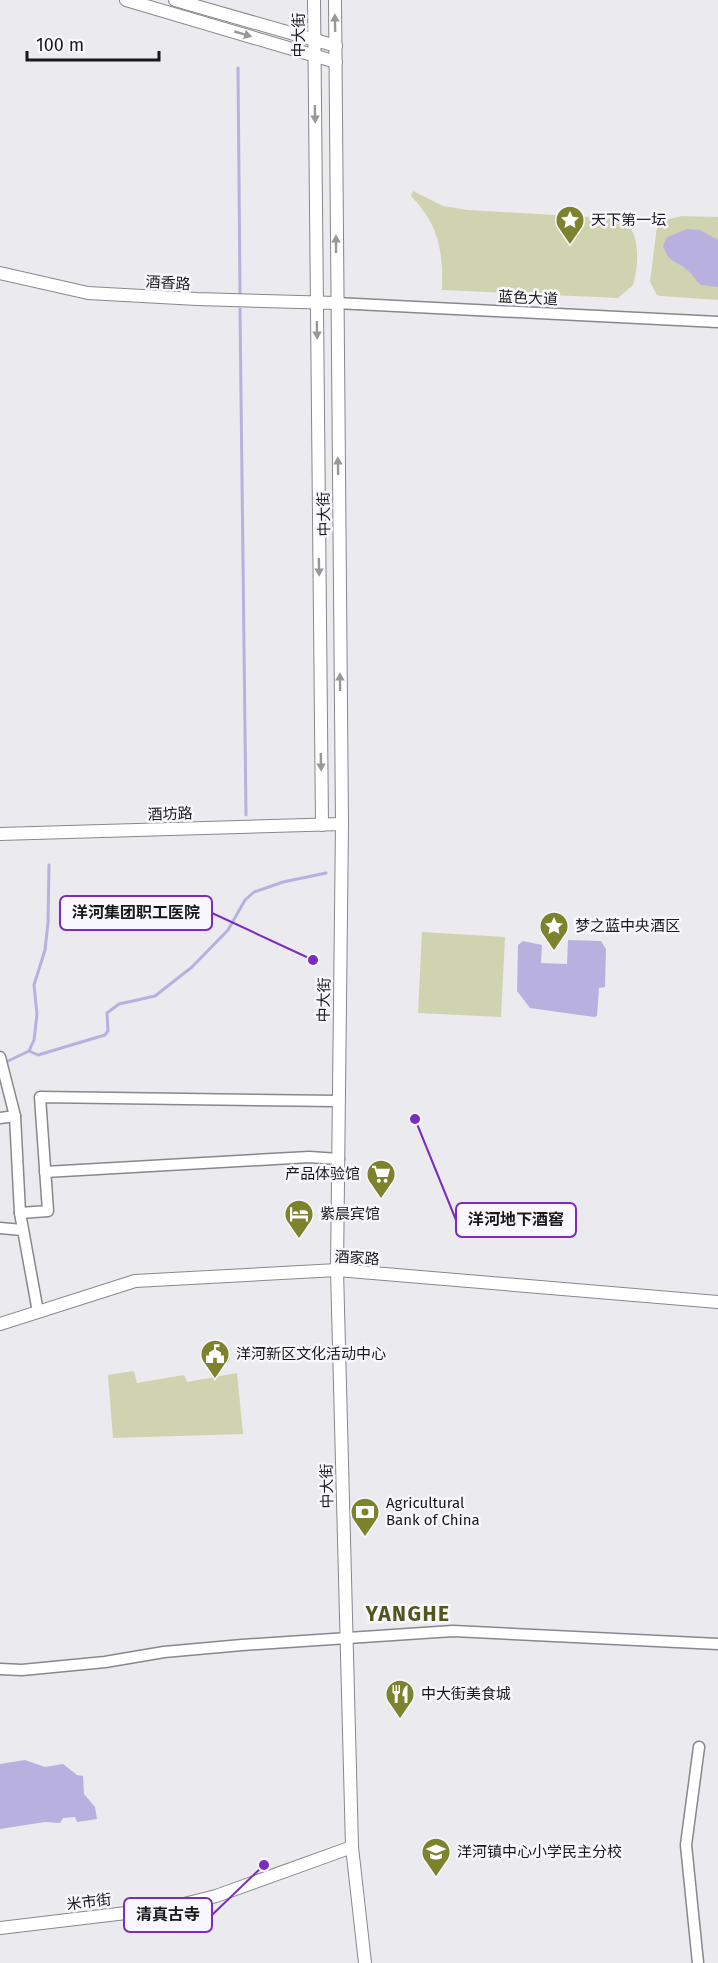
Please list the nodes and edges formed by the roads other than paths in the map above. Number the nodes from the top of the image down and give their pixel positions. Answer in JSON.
{"nodes":[{"id":1,"x":126,"y":0,"type":"edge"},
{"id":2,"x":174,"y":0,"type":"edge"},
{"id":3,"x":314,"y":0,"type":"edge"},
{"id":4,"x":335,"y":0,"type":"edge"},
{"id":5,"x":314,"y":40,"type":"junction"},
{"id":6,"x":336,"y":46,"type":"junction"},
{"id":7,"x":315,"y":55,"type":"junction"},
{"id":8,"x":336,"y":62,"type":"junction"},
{"id":9,"x":0,"y":273,"type":"edge"},
{"id":10,"x":317,"y":302,"type":"junction"},
{"id":11,"x":336,"y":303,"type":"junction"},
{"id":12,"x":718,"y":322,"type":"edge"},
{"id":13,"x":342,"y":824,"type":"junction"},
{"id":14,"x":322,"y":825,"type":"junction"},
{"id":15,"x":0,"y":834,"type":"edge"},
{"id":16,"x":0,"y":1057,"type":"edge"},
{"id":17,"x":338,"y":1101,"type":"junction"},
{"id":18,"x":15,"y":1116,"type":"junction"},
{"id":19,"x":0,"y":1118,"type":"edge"},
{"id":20,"x":339,"y":1159,"type":"junction"},
{"id":21,"x":45,"y":1172,"type":"junction"},
{"id":22,"x":20,"y":1213,"type":"junction"},
{"id":23,"x":0,"y":1228,"type":"edge"},
{"id":24,"x":22,"y":1230,"type":"junction"},
{"id":25,"x":337,"y":1270,"type":"junction"},
{"id":26,"x":718,"y":1302,"type":"edge"},
{"id":27,"x":38,"y":1312,"type":"junction"},
{"id":28,"x":0,"y":1324,"type":"edge"},
{"id":29,"x":346,"y":1637,"type":"junction"},
{"id":30,"x":718,"y":1644,"type":"edge"},
{"id":31,"x":0,"y":1669,"type":"edge"},
{"id":32,"x":699,"y":1747,"type":"dead end"},
{"id":33,"x":352,"y":1847,"type":"junction"},
{"id":34,"x":0,"y":1928,"type":"edge"},
{"id":35,"x":365,"y":1963,"type":"edge"},
{"id":36,"x":698,"y":1963,"type":"edge"}],
"edges":[{"from":1,"to":7,"type":"street","one_way":true},
{"from":2,"to":5,"type":"street"},
{"from":3,"to":5,"type":"street","name":"中大街"},
{"from":6,"to":4,"type":"street","name":"中大街","one_way":true},
{"from":5,"to":6,"type":"street"},
{"from":5,"to":7,"type":"street","name":"中大街"},
{"from":6,"to":8,"type":"street","name":"中大街"},
{"from":7,"to":8,"type":"street"},
{"from":7,"to":10,"type":"street","name":"中大街","one_way":true},
{"from":11,"to":8,"type":"street","name":"中大街","one_way":true},
{"from":9,"to":10,"type":"street","name":"酒香路"},
{"from":10,"to":11,"type":"street","name":"酒香路"},
{"from":10,"to":14,"type":"street","name":"中大街","one_way":true},
{"from":11,"to":12,"type":"street","name":"蓝色大道"},
{"from":13,"to":11,"type":"street","name":"中大街","one_way":true},
{"from":13,"to":14,"type":"street","name":"酒坊路"},
{"from":13,"to":17,"type":"street","name":"中大街"},
{"from":14,"to":15,"type":"street","name":"酒坊路"},
{"from":16,"to":18,"type":"street"},
{"from":17,"to":20,"type":"street","name":"中大街"},
{"from":17,"to":21,"type":"street"},
{"from":18,"to":19,"type":"street"},
{"from":18,"to":22,"type":"street"},
{"from":20,"to":21,"type":"street"},
{"from":20,"to":25,"type":"street","name":"中大街"},
{"from":21,"to":22,"type":"street"},
{"from":22,"to":24,"type":"street"},
{"from":23,"to":24,"type":"street"},
{"from":24,"to":27,"type":"street"},
{"from":25,"to":26,"type":"street","name":"酒家路"},
{"from":25,"to":27,"type":"street","name":"酒家路"},
{"from":25,"to":29,"type":"street","name":"中大街"},
{"from":27,"to":28,"type":"street","name":"酒家路"},
{"from":29,"to":30,"type":"street"},
{"from":29,"to":31,"type":"street"},
{"from":29,"to":33,"type":"street","name":"中大街"},
{"from":32,"to":36,"type":"street"},
{"from":33,"to":34,"type":"street","name":"米市街"},
{"from":33,"to":35,"type":"street","name":"中大街"}]}
